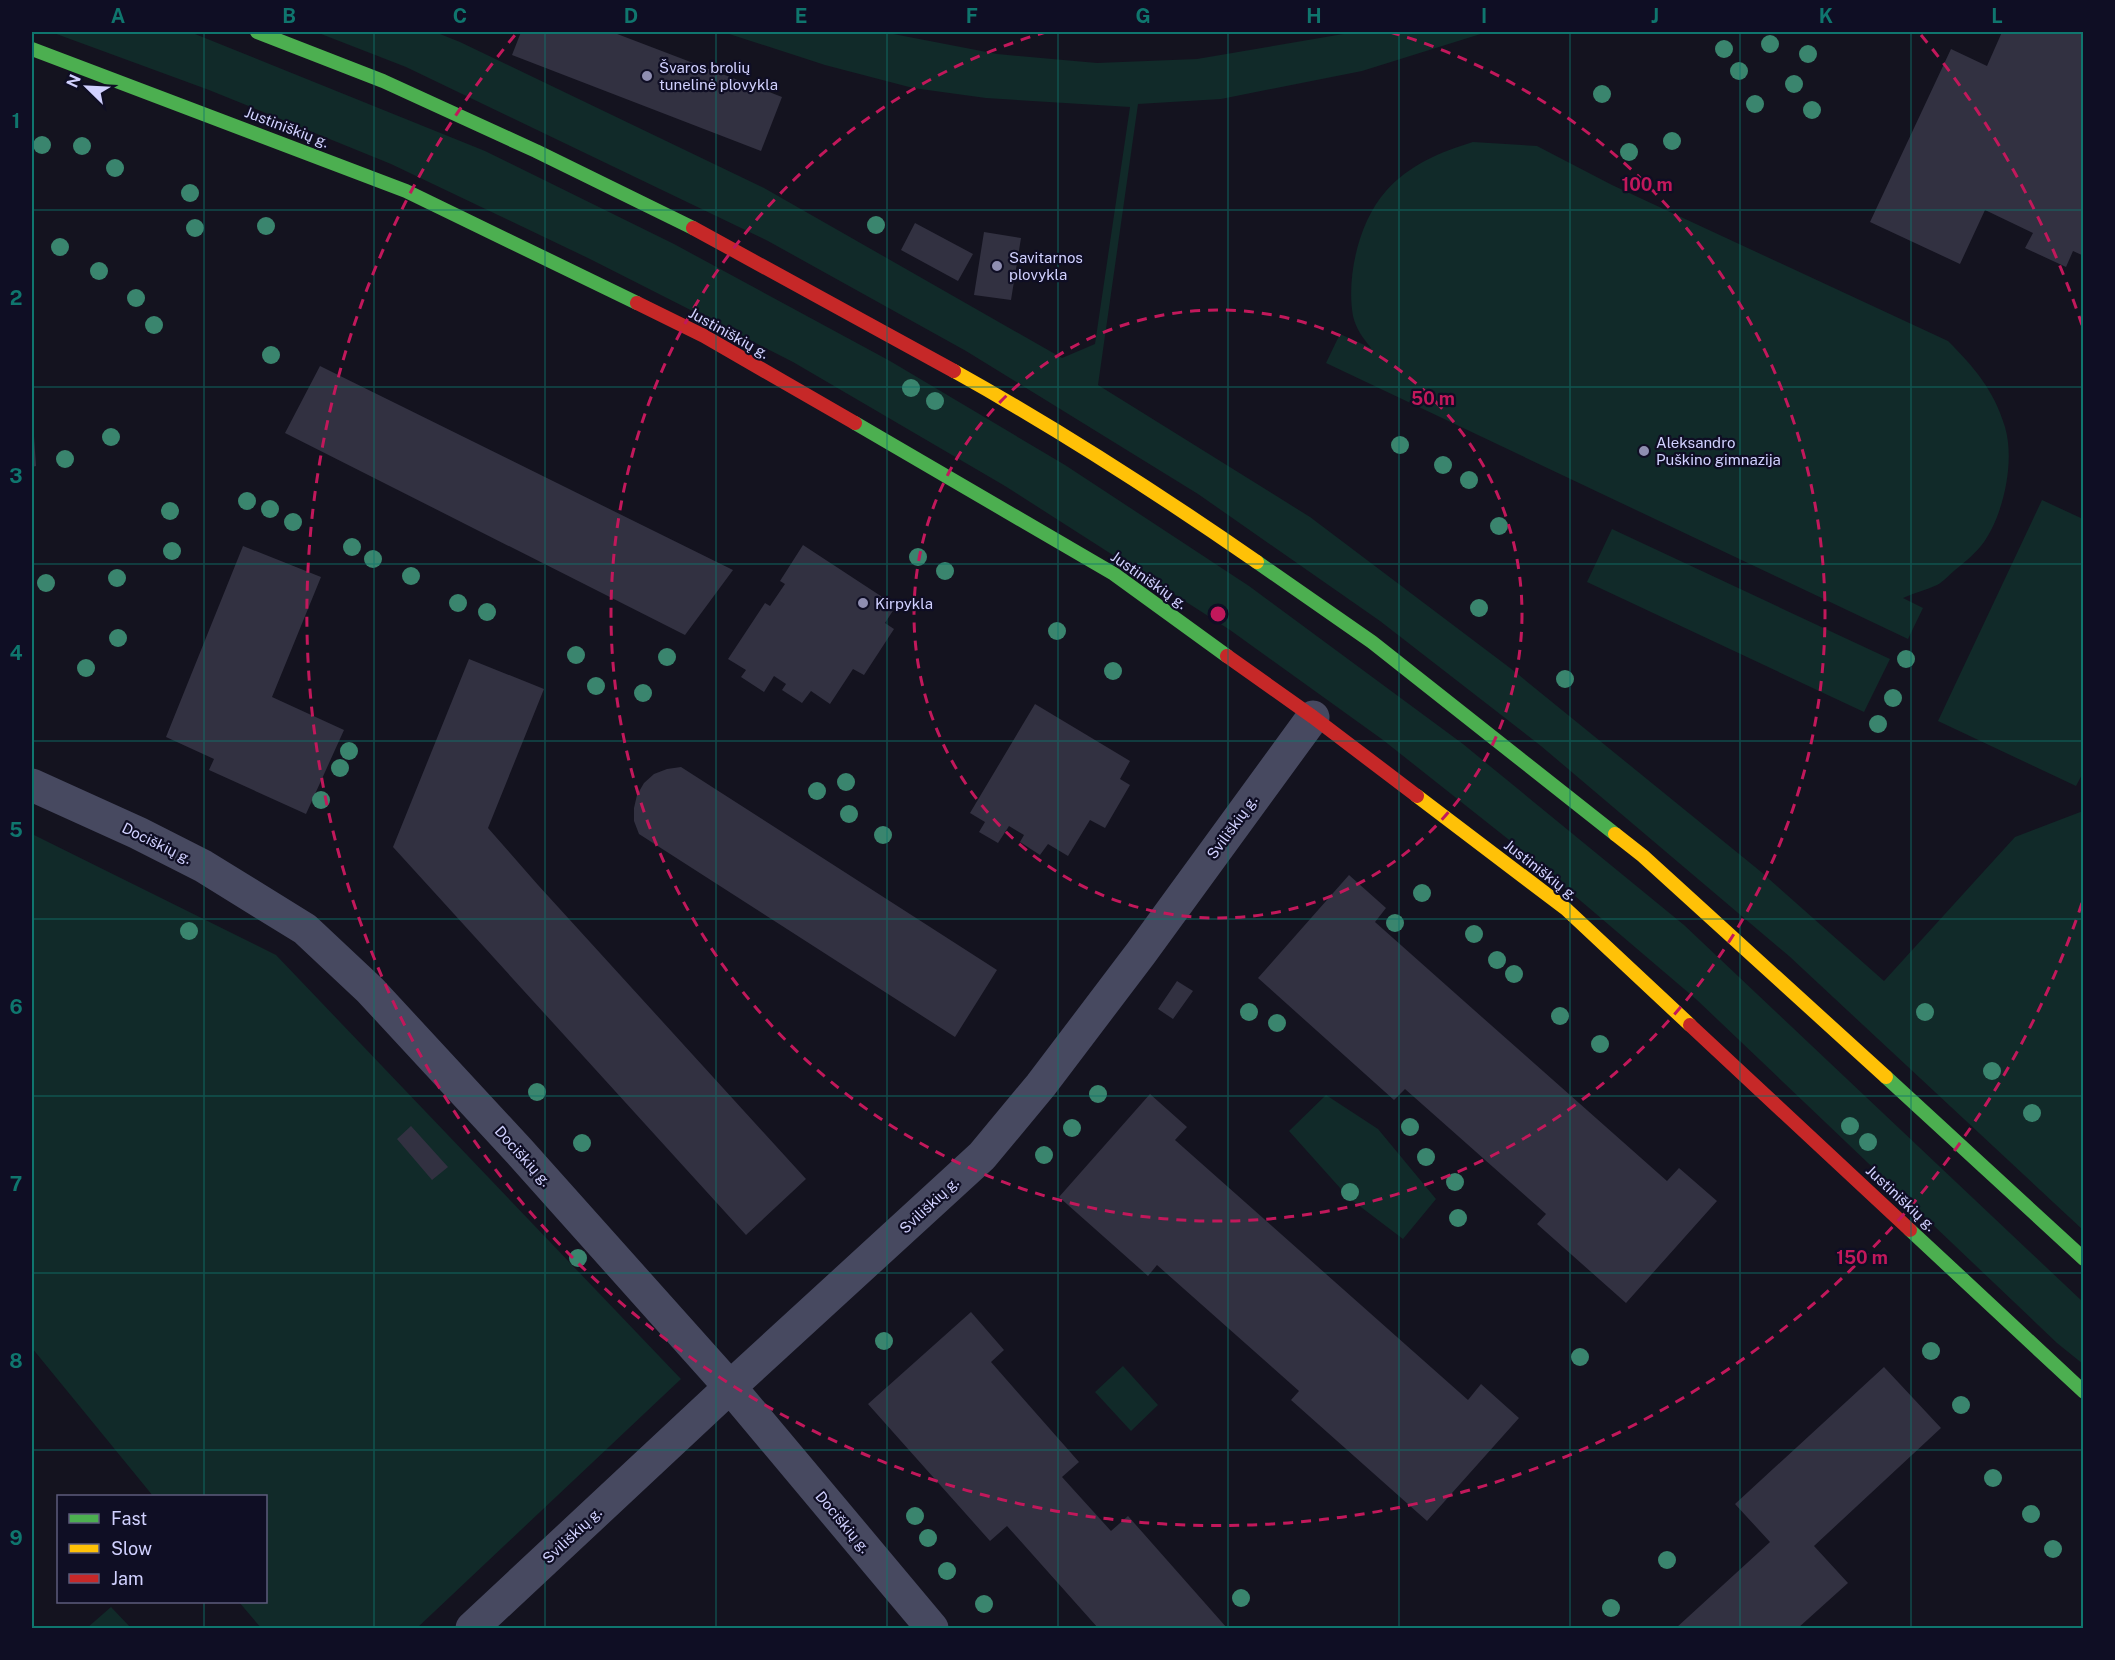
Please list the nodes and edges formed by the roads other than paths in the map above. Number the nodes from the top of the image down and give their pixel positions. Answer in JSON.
{"nodes":[{"id":1,"x":257,"y":32,"type":"edge"},
{"id":2,"x":32,"y":49,"type":"edge"},
{"id":3,"x":1313,"y":717,"type":"junction"},
{"id":4,"x":32,"y":785,"type":"edge"},
{"id":5,"x":2084,"y":1259,"type":"edge"},
{"id":6,"x":730,"y":1387,"type":"junction"},
{"id":7,"x":2084,"y":1392,"type":"edge"},
{"id":8,"x":472,"y":1629,"type":"edge"},
{"id":9,"x":932,"y":1629,"type":"edge"}],
"edges":[{"from":1,"to":5,"type":"main road"},
{"from":2,"to":3,"type":"main road","name":"Justiniškių g."},
{"from":3,"to":6,"type":"street","name":"Sviliškių g."},
{"from":3,"to":7,"type":"main road","name":"Justiniškių g."},
{"from":4,"to":6,"type":"street","name":"Dociškių g."},
{"from":6,"to":8,"type":"street","name":"Sviliškių g."},
{"from":6,"to":9,"type":"street","name":"Dociškių g."}]}
